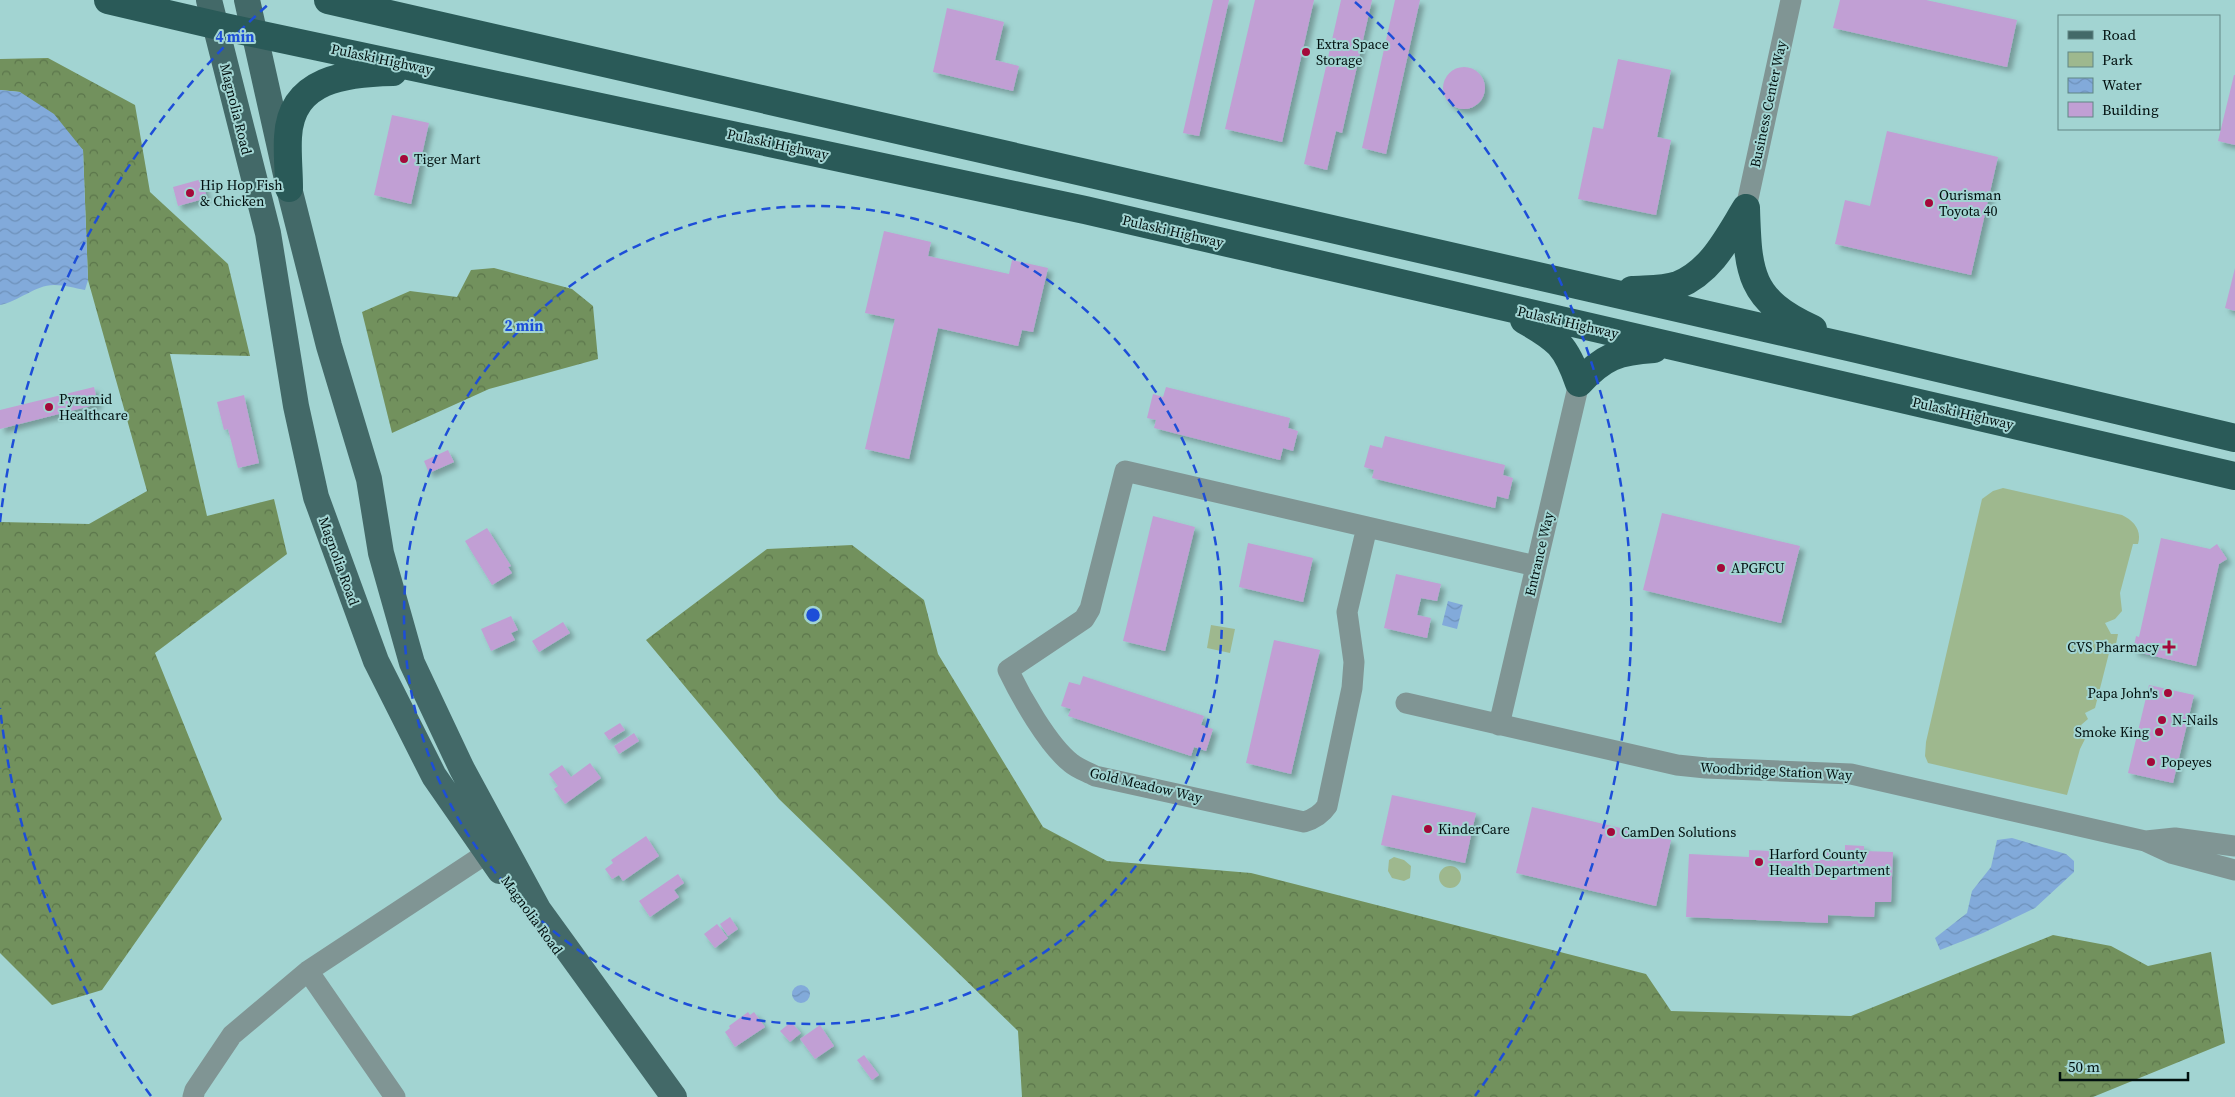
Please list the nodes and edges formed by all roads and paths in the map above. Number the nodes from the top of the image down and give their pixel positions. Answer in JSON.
{"nodes":[{"id":1,"x":108,"y":0,"type":"edge"},
{"id":2,"x":247,"y":0,"type":"edge"},
{"id":3,"x":328,"y":0,"type":"edge"},
{"id":4,"x":1790,"y":0,"type":"edge"},
{"id":5,"x":212,"y":12,"type":"edge"},
{"id":6,"x":255,"y":32,"type":"junction"},
{"id":7,"x":463,"y":76,"type":"junction"},
{"id":8,"x":289,"y":188,"type":"junction"},
{"id":9,"x":1746,"y":208,"type":"junction"},
{"id":10,"x":1608,"y":292,"type":"junction"},
{"id":11,"x":1498,"y":306,"type":"junction"},
{"id":12,"x":1681,"y":348,"type":"junction"},
{"id":13,"x":1853,"y":348,"type":"junction"},
{"id":14,"x":1579,"y":383,"type":"junction"},
{"id":15,"x":2131,"y":414,"type":"junction"},
{"id":16,"x":2235,"y":422,"type":"edge"},
{"id":17,"x":2235,"y":438,"type":"edge"},
{"id":18,"x":2201,"y":468,"type":"junction"},
{"id":19,"x":2235,"y":476,"type":"edge"},
{"id":20,"x":2235,"y":487,"type":"edge"},
{"id":21,"x":1367,"y":527,"type":"junction"},
{"id":22,"x":1536,"y":566,"type":"junction"},
{"id":23,"x":1406,"y":703,"type":"dead end"},
{"id":24,"x":1499,"y":725,"type":"junction"},
{"id":25,"x":2145,"y":841,"type":"junction"},
{"id":26,"x":2235,"y":846,"type":"edge"},
{"id":27,"x":487,"y":853,"type":"junction"},
{"id":28,"x":2235,"y":870,"type":"edge"},
{"id":29,"x":308,"y":971,"type":"junction"},
{"id":30,"x":624,"y":1028,"type":"junction"},
{"id":31,"x":193,"y":1097,"type":"edge"},
{"id":32,"x":395,"y":1097,"type":"edge"},
{"id":33,"x":674,"y":1097,"type":"edge"}],
"edges":[{"from":1,"to":5,"type":"highway","name":"Pulaski Highway"},
{"from":2,"to":6,"type":"main road","name":"Magnolia Road"},
{"from":3,"to":10,"type":"highway"},
{"from":4,"to":9,"type":"street","name":"Business Center Way"},
{"from":5,"to":6,"type":"highway","name":"Pulaski Highway"},
{"from":5,"to":27,"type":"main road","name":"Magnolia Road"},
{"from":6,"to":7,"type":"highway","name":"Pulaski Highway"},
{"from":6,"to":8,"type":"main road","name":"Magnolia Road"},
{"from":7,"to":8,"type":"highway"},
{"from":7,"to":11,"type":"highway","name":"Pulaski Highway"},
{"from":8,"to":30,"type":"main road","name":"Magnolia Road"},
{"from":9,"to":10,"type":"highway"},
{"from":9,"to":13,"type":"highway"},
{"from":10,"to":13,"type":"highway"},
{"from":11,"to":12,"type":"highway","name":"Pulaski Highway"},
{"from":11,"to":14,"type":"highway"},
{"from":12,"to":14,"type":"highway"},
{"from":12,"to":18,"type":"highway","name":"Pulaski Highway"},
{"from":13,"to":15,"type":"highway"},
{"from":14,"to":22,"type":"street","name":"Entrance Way"},
{"from":15,"to":16,"type":"highway"},
{"from":15,"to":17,"type":"highway"},
{"from":18,"to":19,"type":"highway","name":"Pulaski Highway"},
{"from":18,"to":20,"type":"highway"},
{"from":21,"to":21,"type":"street","name":"Gold Meadow Way"},
{"from":21,"to":22,"type":"street","name":"Gold Meadow Way"},
{"from":22,"to":24,"type":"street","name":"Entrance Way"},
{"from":23,"to":24,"type":"street","name":"Woodbridge Station Way"},
{"from":24,"to":25,"type":"street","name":"Woodbridge Station Way"},
{"from":25,"to":26,"type":"street","name":"Woodbridge Station Way"},
{"from":25,"to":28,"type":"street","name":"Woodbridge Station Way"},
{"from":27,"to":29,"type":"street"},
{"from":27,"to":30,"type":"main road","name":"Magnolia Road"},
{"from":29,"to":31,"type":"street"},
{"from":29,"to":32,"type":"street"},
{"from":30,"to":33,"type":"main road","name":"Magnolia Road"}]}
